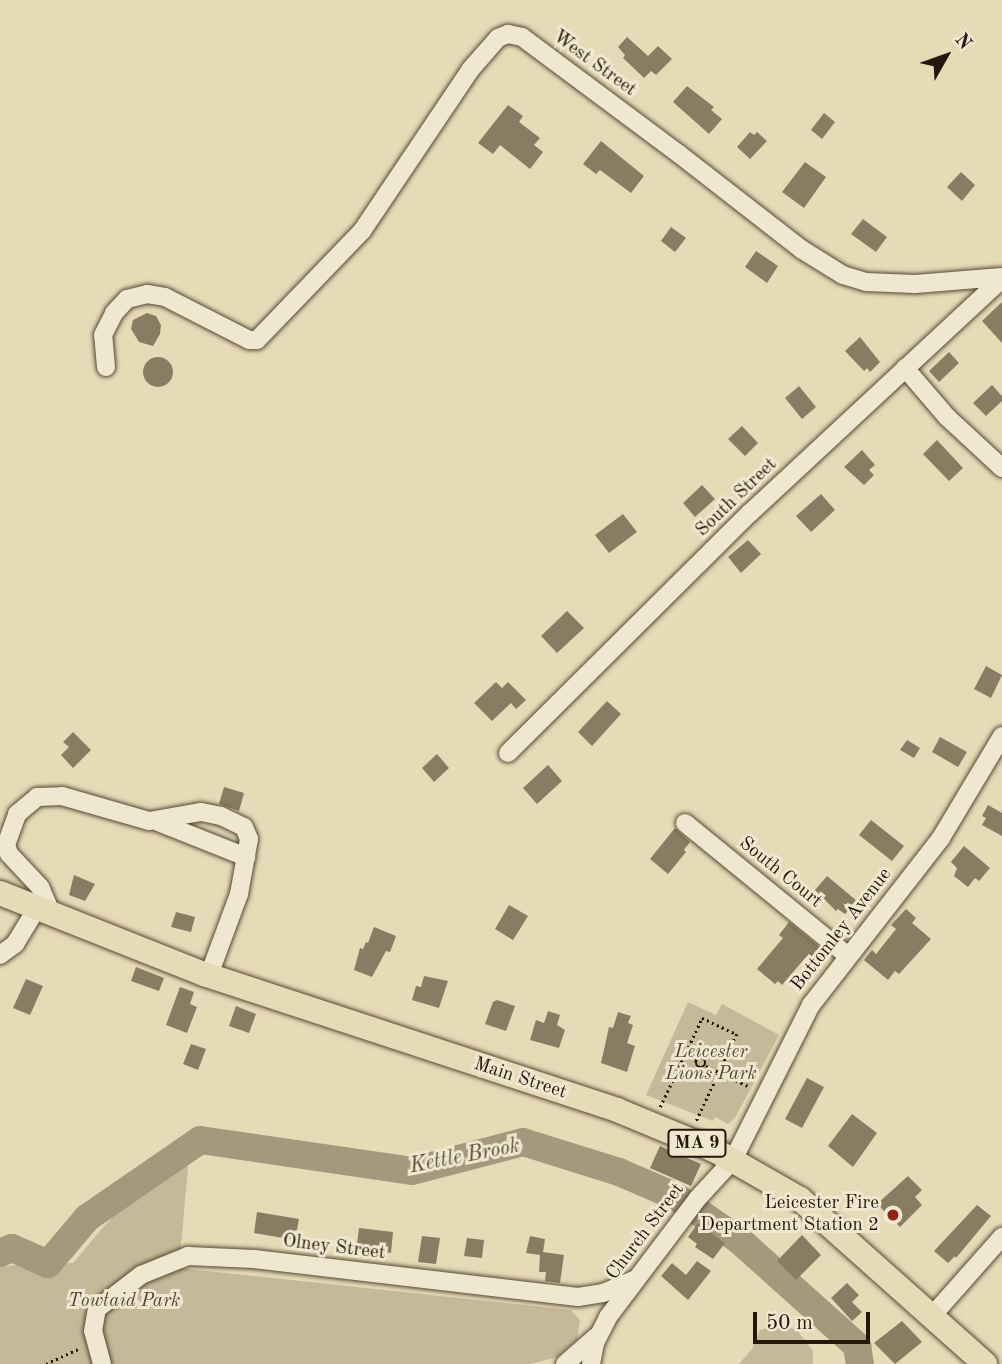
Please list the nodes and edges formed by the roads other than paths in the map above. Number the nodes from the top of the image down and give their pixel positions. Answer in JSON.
{"nodes":[{"id":1,"x":1002,"y":278,"type":"edge"},
{"id":2,"x":106,"y":367,"type":"dead end"},
{"id":3,"x":905,"y":368,"type":"junction"},
{"id":4,"x":1002,"y":468,"type":"edge"},
{"id":5,"x":1002,"y":736,"type":"edge"},
{"id":6,"x":508,"y":753,"type":"dead end"},
{"id":7,"x":158,"y":822,"type":"junction"},
{"id":8,"x":685,"y":824,"type":"dead end"},
{"id":9,"x":246,"y":857,"type":"junction"},
{"id":10,"x":0,"y":893,"type":"edge"},
{"id":11,"x":45,"y":911,"type":"junction"},
{"id":12,"x":0,"y":955,"type":"edge"},
{"id":13,"x":847,"y":955,"type":"junction"},
{"id":14,"x":209,"y":975,"type":"junction"},
{"id":15,"x":733,"y":1160,"type":"junction"},
{"id":16,"x":1002,"y":1237,"type":"edge"},
{"id":17,"x":636,"y":1279,"type":"junction"},
{"id":18,"x":932,"y":1316,"type":"junction"},
{"id":19,"x":599,"y":1334,"type":"junction"},
{"id":20,"x":102,"y":1364,"type":"edge"},
{"id":21,"x":565,"y":1364,"type":"edge"},
{"id":22,"x":591,"y":1364,"type":"edge"},
{"id":23,"x":985,"y":1364,"type":"edge"}],
"edges":[{"from":1,"to":2,"type":"street","name":"West Street"},
{"from":1,"to":3,"type":"street","name":"South Street"},
{"from":3,"to":4,"type":"street"},
{"from":3,"to":6,"type":"street","name":"South Street"},
{"from":5,"to":13,"type":"street","name":"Bottomley Avenue"},
{"from":7,"to":9,"type":"street"},
{"from":7,"to":9,"type":"street"},
{"from":7,"to":11,"type":"street"},
{"from":8,"to":13,"type":"street","name":"South Court"},
{"from":9,"to":14,"type":"street"},
{"from":10,"to":11,"type":"highway","name":"Main Street","number":"MA 9"},
{"from":11,"to":12,"type":"street"},
{"from":11,"to":14,"type":"highway","name":"Main Street","number":"MA 9"},
{"from":13,"to":15,"type":"street","name":"Bottomley Avenue"},
{"from":14,"to":15,"type":"highway","name":"Main Street","number":"MA 9"},
{"from":15,"to":17,"type":"street","name":"Church Street"},
{"from":15,"to":18,"type":"highway","name":"Main Street","number":"MA 9"},
{"from":16,"to":18,"type":"street"},
{"from":17,"to":19,"type":"street","name":"Church Street"},
{"from":17,"to":20,"type":"street","name":"Olney Street"},
{"from":18,"to":23,"type":"highway","name":"Main Street","number":"MA 9"},
{"from":19,"to":21,"type":"street"},
{"from":19,"to":22,"type":"street"}]}
